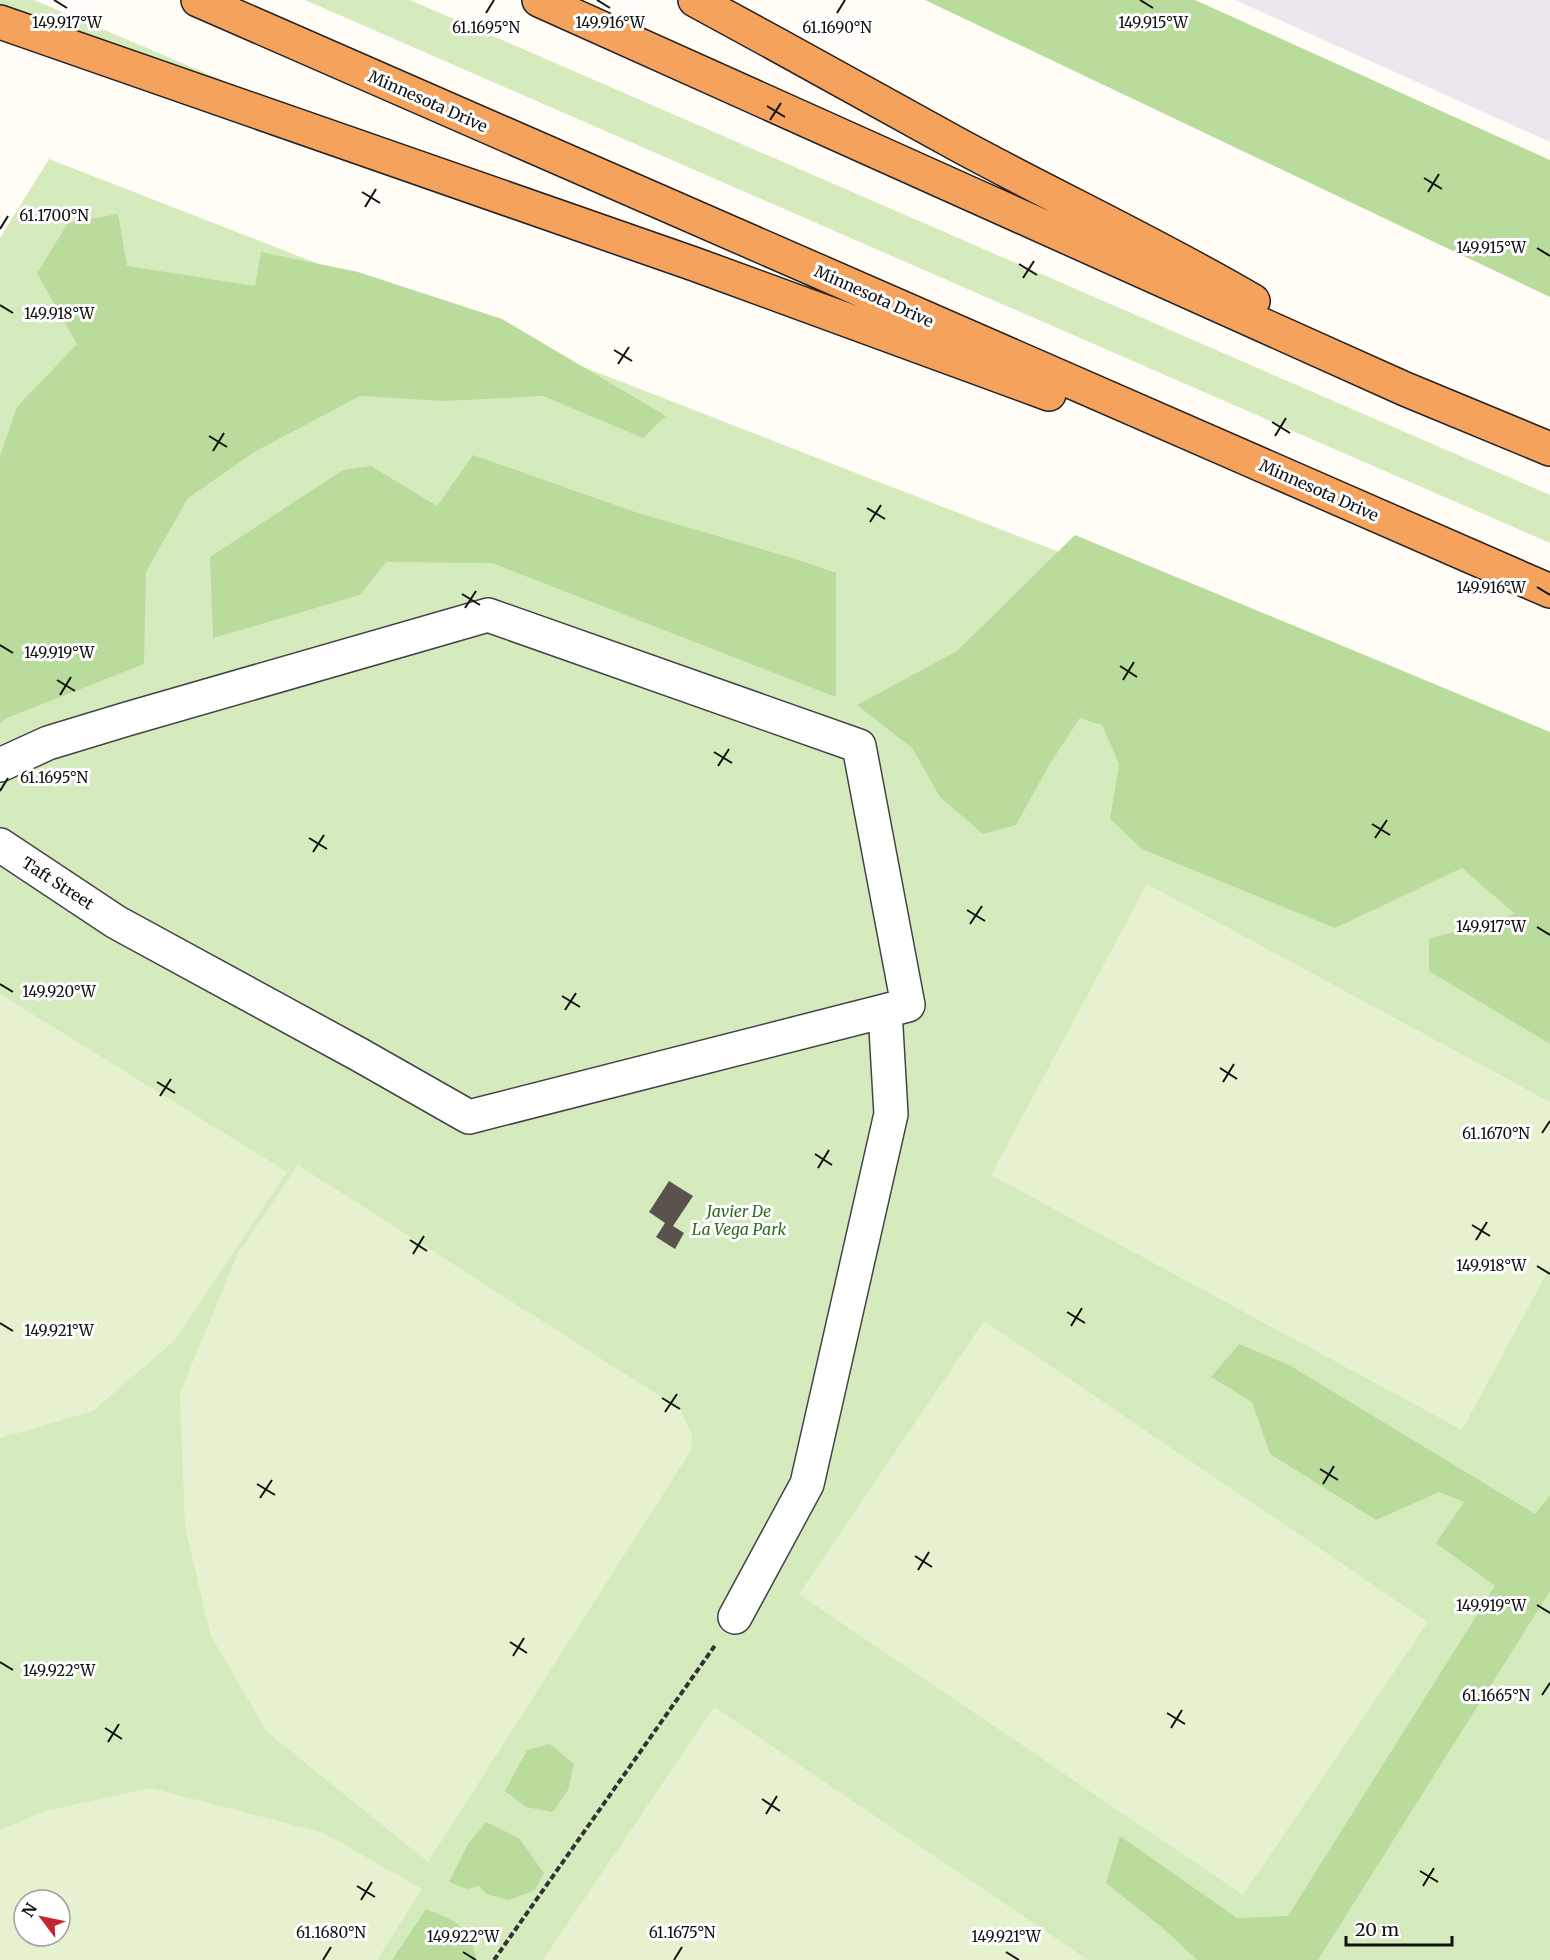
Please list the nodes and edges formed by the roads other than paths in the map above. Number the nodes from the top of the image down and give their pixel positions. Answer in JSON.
{"nodes":[{"id":1,"x":198,"y":0,"type":"edge"},
{"id":2,"x":539,"y":0,"type":"edge"},
{"id":3,"x":695,"y":0,"type":"edge"},
{"id":4,"x":0,"y":22,"type":"edge"},
{"id":5,"x":1405,"y":389,"type":"junction"},
{"id":6,"x":1550,"y":449,"type":"edge"},
{"id":7,"x":1372,"y":513,"type":"junction"},
{"id":8,"x":1550,"y":591,"type":"edge"},
{"id":9,"x":0,"y":765,"type":"edge"},
{"id":10,"x":0,"y":845,"type":"edge"},
{"id":11,"x":885,"y":1011,"type":"junction"},
{"id":12,"x":735,"y":1617,"type":"road end"}],
"edges":[{"from":1,"to":7,"type":"highway","name":"Minnesota Drive"},
{"from":2,"to":5,"type":"highway"},
{"from":3,"to":5,"type":"highway"},
{"from":4,"to":7,"type":"highway"},
{"from":5,"to":6,"type":"highway"},
{"from":7,"to":8,"type":"highway","name":"Minnesota Drive"},
{"from":9,"to":11,"type":"street","name":"Taft Street"},
{"from":10,"to":11,"type":"street","name":"Taft Street"},
{"from":11,"to":12,"type":"street"}]}
